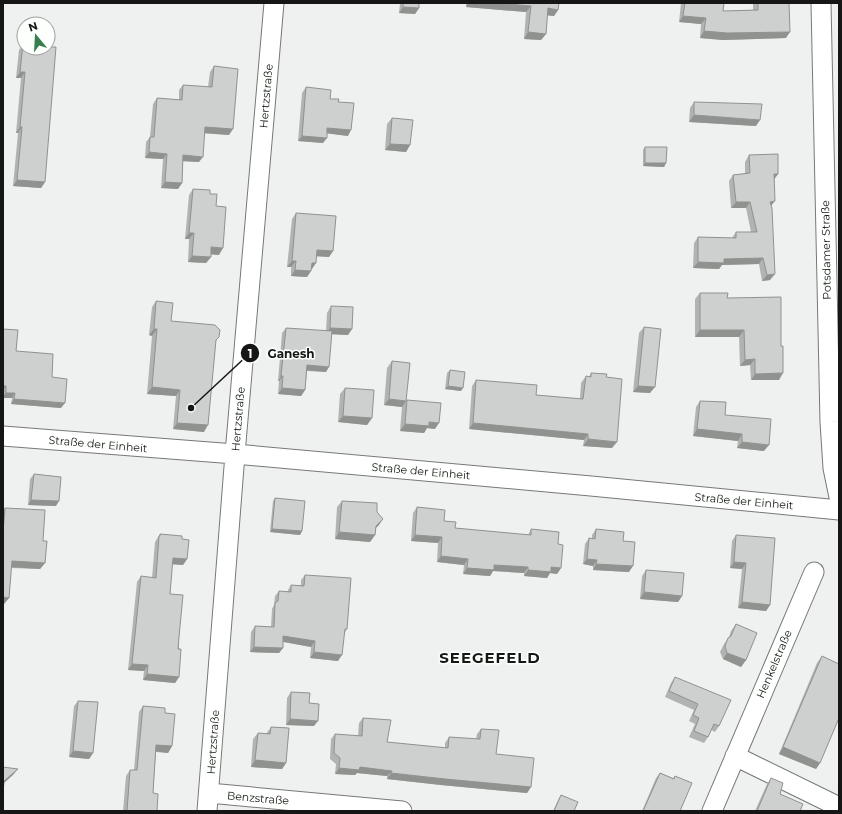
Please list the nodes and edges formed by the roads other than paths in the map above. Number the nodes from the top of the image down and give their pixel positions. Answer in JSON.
{"nodes":[{"id":1,"x":274,"y":3,"type":"edge"},
{"id":2,"x":821,"y":3,"type":"edge"},
{"id":3,"x":3,"y":436,"type":"edge"},
{"id":4,"x":235,"y":454,"type":"junction"},
{"id":5,"x":839,"y":497,"type":"edge"},
{"id":6,"x":839,"y":510,"type":"edge"},
{"id":7,"x":814,"y":572,"type":"dead end"},
{"id":8,"x":735,"y":756,"type":"junction"},
{"id":9,"x":208,"y":802,"type":"edge"},
{"id":10,"x":402,"y":811,"type":"edge"},
{"id":11,"x":712,"y":811,"type":"edge"},
{"id":12,"x":836,"y":811,"type":"edge"}],
"edges":[{"from":1,"to":4,"type":"street","name":"Hertzstraße"},
{"from":2,"to":5,"type":"street","name":"Potsdamer Straße"},
{"from":3,"to":4,"type":"street","name":"Straße der Einheit"},
{"from":4,"to":6,"type":"street","name":"Straße der Einheit"},
{"from":4,"to":9,"type":"street","name":"Hertzstraße"},
{"from":7,"to":8,"type":"street","name":"Henkelstraße"},
{"from":8,"to":11,"type":"street","name":"Henkelstraße"},
{"from":8,"to":12,"type":"street"},
{"from":9,"to":10,"type":"street","name":"Benzstraße"}]}
